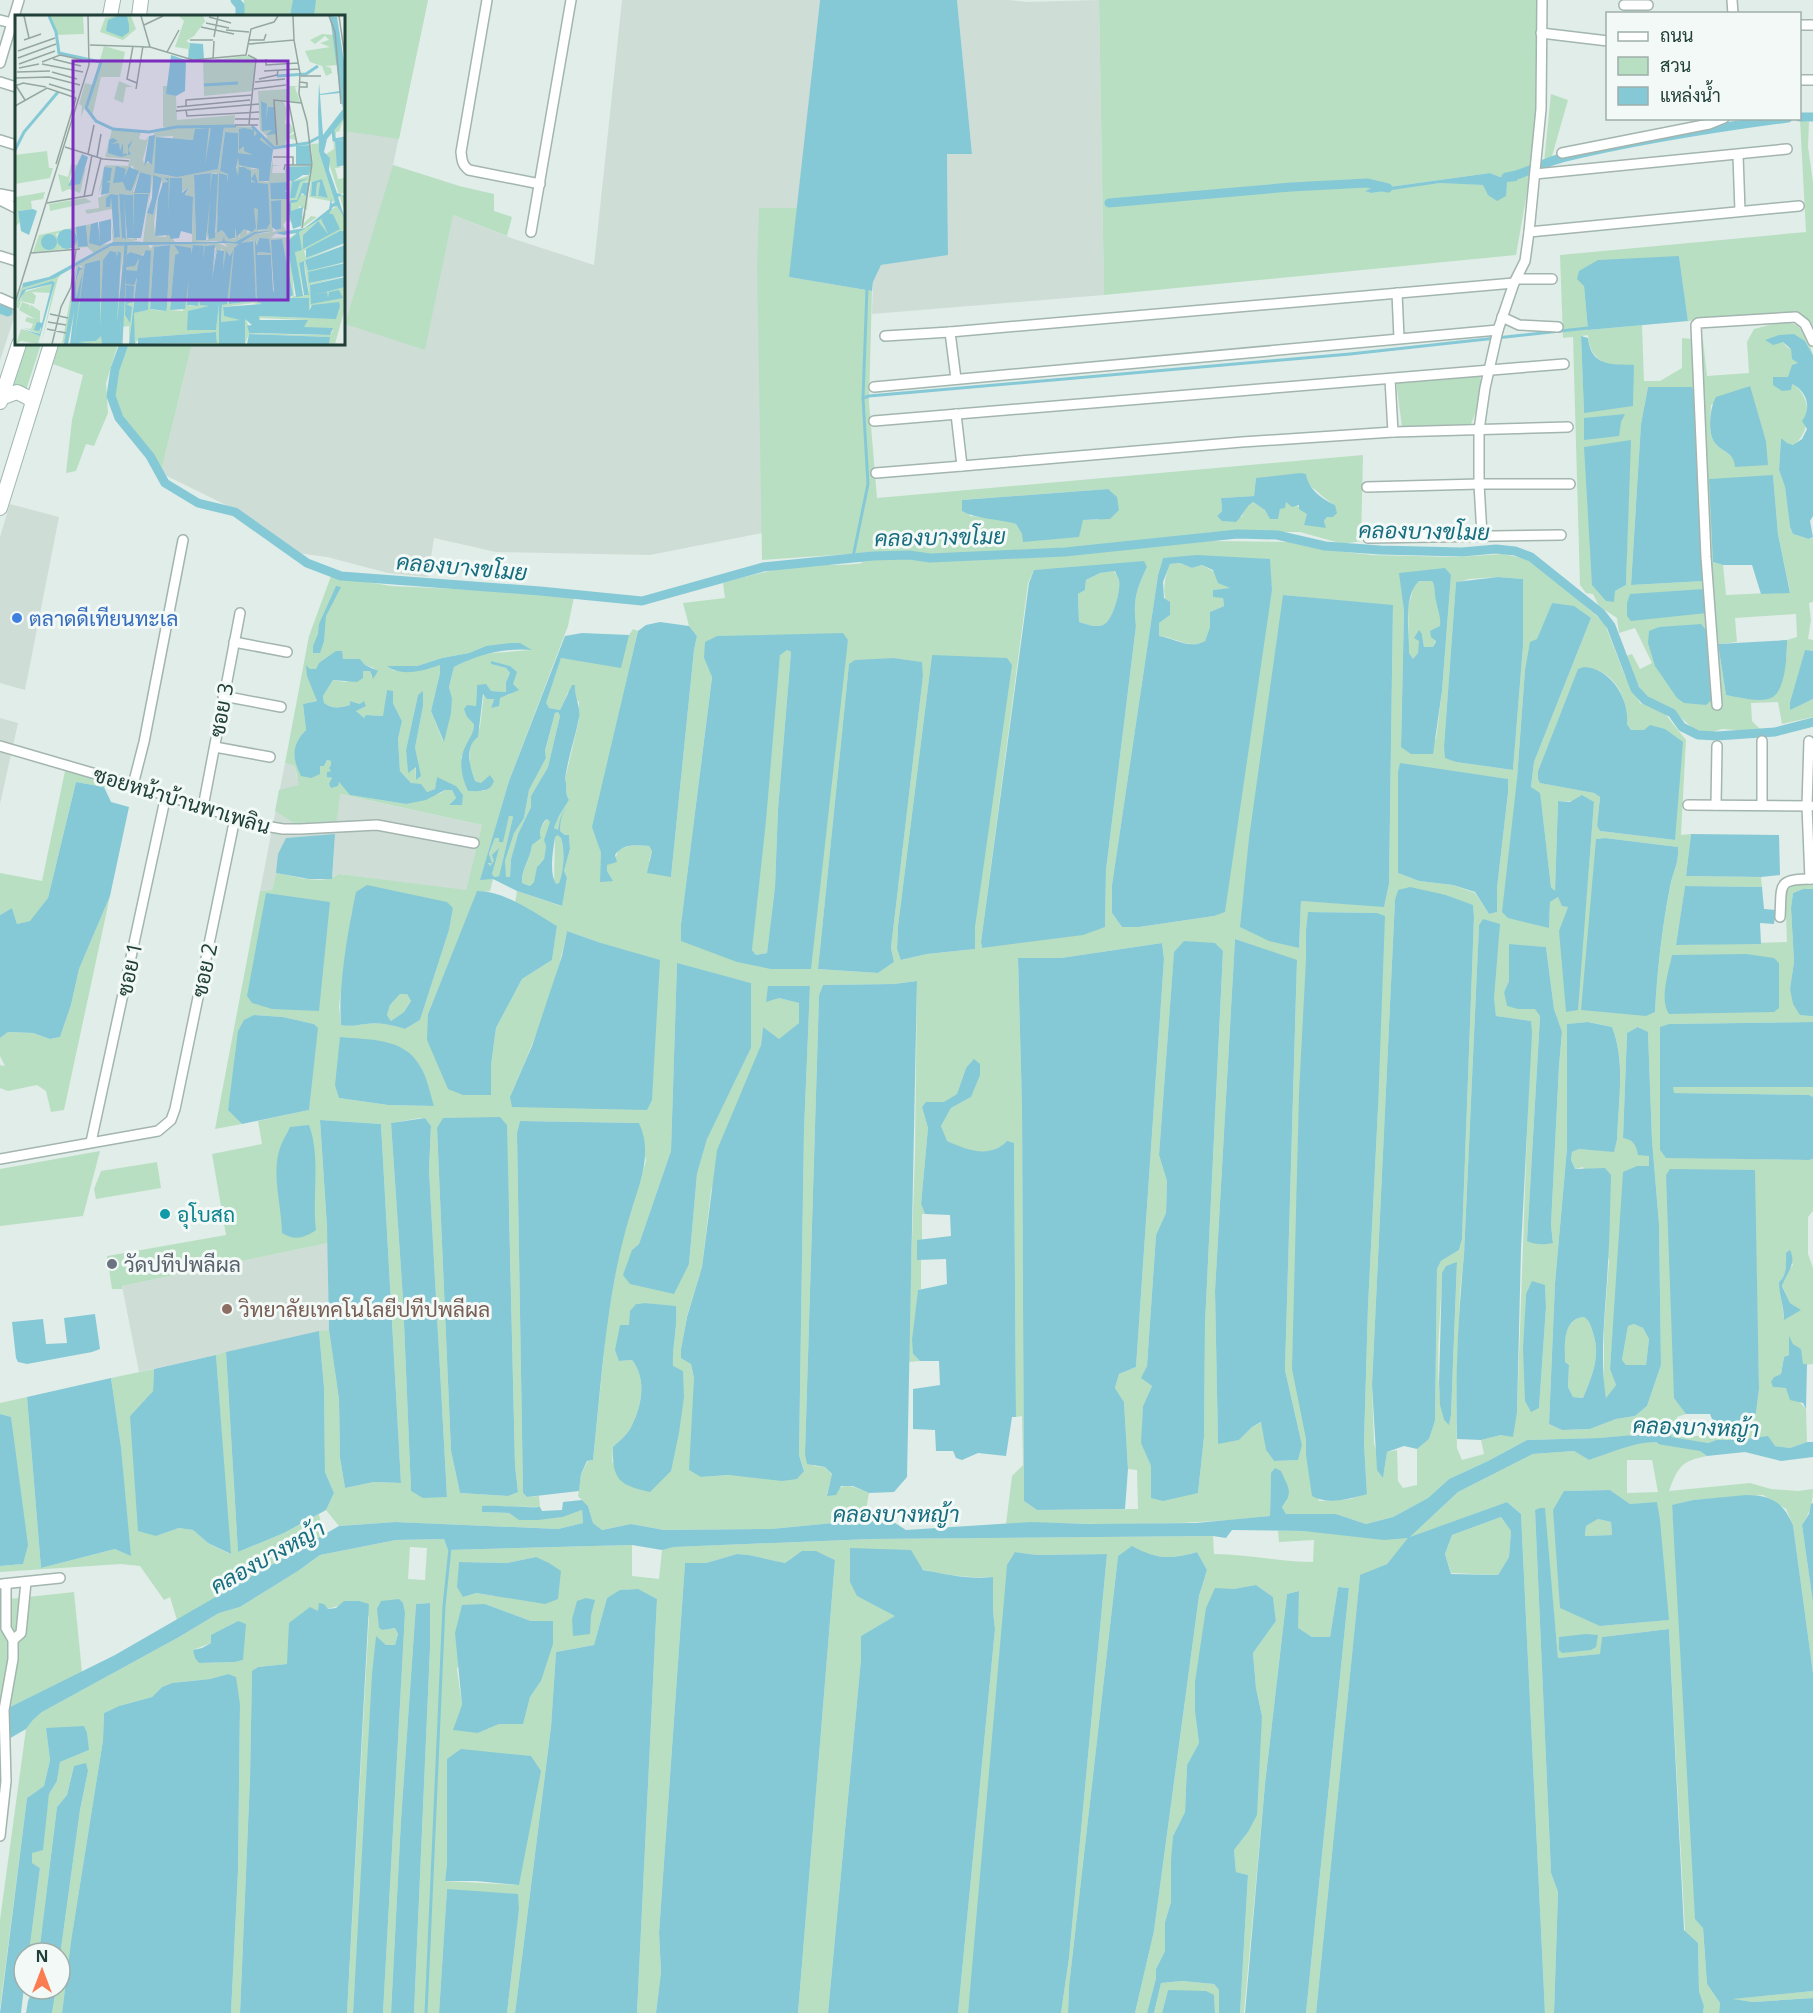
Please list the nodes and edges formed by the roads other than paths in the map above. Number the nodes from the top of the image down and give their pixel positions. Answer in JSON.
{"nodes":[{"id":1,"x":19,"y":0,"type":"edge"},
{"id":2,"x":487,"y":0,"type":"edge"},
{"id":3,"x":571,"y":0,"type":"edge"},
{"id":4,"x":1542,"y":0,"type":"edge"},
{"id":5,"x":1648,"y":5,"type":"dead end"},
{"id":6,"x":1624,"y":6,"type":"edge"},
{"id":7,"x":16,"y":15,"type":"edge"},
{"id":8,"x":0,"y":20,"type":"edge"},
{"id":9,"x":14,"y":23,"type":"edge"},
{"id":10,"x":1541,"y":33,"type":"junction"},
{"id":11,"x":1606,"y":41,"type":"edge"},
{"id":12,"x":0,"y":63,"type":"edge"},
{"id":13,"x":0,"y":82,"type":"edge"},
{"id":14,"x":15,"y":87,"type":"edge"},
{"id":15,"x":1719,"y":120,"type":"edge"},
{"id":16,"x":0,"y":140,"type":"edge"},
{"id":17,"x":15,"y":145,"type":"edge"},
{"id":18,"x":1786,"y":149,"type":"dead end"},
{"id":19,"x":1562,"y":153,"type":"dead end"},
{"id":20,"x":1738,"y":154,"type":"junction"},
{"id":21,"x":1535,"y":174,"type":"junction"},
{"id":22,"x":540,"y":184,"type":"junction"},
{"id":23,"x":0,"y":194,"type":"edge"},
{"id":24,"x":15,"y":196,"type":"edge"},
{"id":25,"x":0,"y":200,"type":"edge"},
{"id":26,"x":1799,"y":206,"type":"dead end"},
{"id":27,"x":15,"y":208,"type":"edge"},
{"id":28,"x":1740,"y":211,"type":"junction"},
{"id":29,"x":531,"y":232,"type":"dead end"},
{"id":30,"x":1529,"y":232,"type":"junction"},
{"id":31,"x":0,"y":256,"type":"edge"},
{"id":32,"x":15,"y":261,"type":"edge"},
{"id":33,"x":1552,"y":279,"type":"dead end"},
{"id":34,"x":1516,"y":281,"type":"junction"},
{"id":35,"x":1397,"y":293,"type":"junction"},
{"id":36,"x":0,"y":298,"type":"edge"},
{"id":37,"x":15,"y":305,"type":"edge"},
{"id":38,"x":1502,"y":317,"type":"junction"},
{"id":39,"x":1558,"y":327,"type":"dead end"},
{"id":40,"x":950,"y":332,"type":"junction"},
{"id":41,"x":885,"y":336,"type":"dead end"},
{"id":42,"x":1497,"y":336,"type":"junction"},
{"id":43,"x":1399,"y":338,"type":"junction"},
{"id":44,"x":1813,"y":341,"type":"edge"},
{"id":45,"x":19,"y":345,"type":"edge"},
{"id":46,"x":51,"y":345,"type":"edge"},
{"id":47,"x":1564,"y":364,"type":"dead end"},
{"id":48,"x":1490,"y":371,"type":"junction"},
{"id":49,"x":956,"y":379,"type":"junction"},
{"id":50,"x":1390,"y":379,"type":"junction"},
{"id":51,"x":874,"y":387,"type":"dead end"},
{"id":52,"x":1,"y":400,"type":"edge"},
{"id":53,"x":32,"y":403,"type":"junction"},
{"id":54,"x":956,"y":414,"type":"junction"},
{"id":55,"x":874,"y":421,"type":"dead end"},
{"id":56,"x":1568,"y":427,"type":"dead end"},
{"id":57,"x":1479,"y":430,"type":"junction"},
{"id":58,"x":1393,"y":432,"type":"junction"},
{"id":59,"x":962,"y":466,"type":"junction"},
{"id":60,"x":876,"y":473,"type":"dead end"},
{"id":61,"x":1479,"y":484,"type":"junction"},
{"id":62,"x":1570,"y":484,"type":"dead end"},
{"id":63,"x":1367,"y":487,"type":"dead end"},
{"id":64,"x":0,"y":508,"type":"edge"},
{"id":65,"x":1482,"y":535,"type":"junction"},
{"id":66,"x":1561,"y":535,"type":"dead end"},
{"id":67,"x":1368,"y":538,"type":"dead end"},
{"id":68,"x":183,"y":540,"type":"dead end"},
{"id":69,"x":240,"y":613,"type":"dead end"},
{"id":70,"x":234,"y":642,"type":"junction"},
{"id":71,"x":287,"y":652,"type":"dead end"},
{"id":72,"x":224,"y":696,"type":"junction"},
{"id":73,"x":1716,"y":705,"type":"dead end"},
{"id":74,"x":281,"y":707,"type":"dead end"},
{"id":75,"x":1762,"y":741,"type":"dead end"},
{"id":76,"x":1809,"y":741,"type":"dead end"},
{"id":77,"x":0,"y":746,"type":"edge"},
{"id":78,"x":1717,"y":746,"type":"dead end"},
{"id":79,"x":215,"y":747,"type":"junction"},
{"id":80,"x":270,"y":758,"type":"dead end"},
{"id":81,"x":133,"y":785,"type":"junction"},
{"id":82,"x":166,"y":795,"type":"junction"},
{"id":83,"x":1688,"y":805,"type":"dead end"},
{"id":84,"x":1716,"y":805,"type":"junction"},
{"id":85,"x":1762,"y":805,"type":"junction"},
{"id":86,"x":1810,"y":806,"type":"edge"},
{"id":87,"x":203,"y":807,"type":"junction"},
{"id":88,"x":235,"y":818,"type":"junction"},
{"id":89,"x":474,"y":843,"type":"dead end"},
{"id":90,"x":1811,"y":879,"type":"edge"},
{"id":91,"x":1780,"y":917,"type":"dead end"},
{"id":92,"x":91,"y":1142,"type":"junction"},
{"id":93,"x":0,"y":1159,"type":"edge"},
{"id":94,"x":60,"y":1578,"type":"dead end"},
{"id":95,"x":26,"y":1582,"type":"junction"},
{"id":96,"x":3,"y":1584,"type":"edge"},
{"id":97,"x":13,"y":1640,"type":"junction"},
{"id":98,"x":0,"y":1836,"type":"edge"}],
"edges":[{"from":1,"to":7,"type":"street"},
{"from":2,"to":22,"type":"street"},
{"from":3,"to":22,"type":"street"},
{"from":4,"to":10,"type":"street"},
{"from":5,"to":6,"type":"street"},
{"from":8,"to":9,"type":"street"},
{"from":9,"to":12,"type":"street"},
{"from":10,"to":11,"type":"street"},
{"from":10,"to":21,"type":"street"},
{"from":13,"to":14,"type":"street"},
{"from":15,"to":19,"type":"street"},
{"from":16,"to":17,"type":"street"},
{"from":18,"to":20,"type":"street"},
{"from":20,"to":21,"type":"street"},
{"from":20,"to":28,"type":"street"},
{"from":21,"to":30,"type":"street"},
{"from":22,"to":29,"type":"street"},
{"from":23,"to":24,"type":"street"},
{"from":25,"to":27,"type":"street"},
{"from":26,"to":28,"type":"street"},
{"from":28,"to":30,"type":"street"},
{"from":30,"to":34,"type":"street"},
{"from":31,"to":32,"type":"street"},
{"from":33,"to":34,"type":"street"},
{"from":34,"to":35,"type":"street"},
{"from":34,"to":38,"type":"street"},
{"from":35,"to":40,"type":"street"},
{"from":35,"to":43,"type":"street"},
{"from":36,"to":37,"type":"street"},
{"from":38,"to":39,"type":"street"},
{"from":38,"to":42,"type":"street"},
{"from":40,"to":41,"type":"street"},
{"from":40,"to":49,"type":"street"},
{"from":42,"to":43,"type":"street"},
{"from":42,"to":48,"type":"street"},
{"from":43,"to":49,"type":"street"},
{"from":44,"to":73,"type":"street"},
{"from":45,"to":52,"type":"main road"},
{"from":46,"to":53,"type":"main road"},
{"from":47,"to":48,"type":"street"},
{"from":48,"to":50,"type":"street"},
{"from":48,"to":57,"type":"street"},
{"from":49,"to":51,"type":"street"},
{"from":50,"to":54,"type":"street"},
{"from":50,"to":58,"type":"street"},
{"from":52,"to":53,"type":"main road"},
{"from":53,"to":64,"type":"main road"},
{"from":54,"to":55,"type":"street"},
{"from":54,"to":59,"type":"street"},
{"from":56,"to":57,"type":"street"},
{"from":57,"to":58,"type":"street"},
{"from":57,"to":61,"type":"street"},
{"from":58,"to":59,"type":"street"},
{"from":59,"to":60,"type":"street"},
{"from":61,"to":62,"type":"street"},
{"from":61,"to":63,"type":"street"},
{"from":61,"to":65,"type":"street"},
{"from":65,"to":66,"type":"street"},
{"from":65,"to":67,"type":"street"},
{"from":68,"to":81,"type":"street"},
{"from":69,"to":70,"type":"street","name":"ซอย 3"},
{"from":70,"to":71,"type":"street"},
{"from":70,"to":72,"type":"street","name":"ซอย 3"},
{"from":72,"to":74,"type":"street"},
{"from":72,"to":79,"type":"street","name":"ซอย 3"},
{"from":75,"to":85,"type":"street"},
{"from":76,"to":86,"type":"street"},
{"from":77,"to":81,"type":"street","name":"ซอยหน้าบ้านพาเพลิน"},
{"from":78,"to":84,"type":"street"},
{"from":79,"to":80,"type":"street"},
{"from":79,"to":87,"type":"street","name":"ซอย 3"},
{"from":81,"to":82,"type":"street","name":"ซอยหน้าบ้านพาเพลิน"},
{"from":82,"to":87,"type":"street","name":"ซอยหน้าบ้านพาเพลิน"},
{"from":82,"to":92,"type":"street","name":"ซอย 1"},
{"from":83,"to":84,"type":"street"},
{"from":84,"to":85,"type":"street"},
{"from":85,"to":86,"type":"street"},
{"from":86,"to":90,"type":"street"},
{"from":87,"to":88,"type":"street","name":"ซอยหน้าบ้านพาเพลิน"},
{"from":88,"to":89,"type":"street","name":"ซอยหน้าบ้านพาเพลิน"},
{"from":88,"to":92,"type":"street","name":"ซอย 2"},
{"from":90,"to":91,"type":"street"},
{"from":92,"to":93,"type":"street"},
{"from":94,"to":95,"type":"street"},
{"from":95,"to":96,"type":"street"},
{"from":95,"to":97,"type":"street"},
{"from":96,"to":97,"type":"street"},
{"from":97,"to":98,"type":"street"}]}
